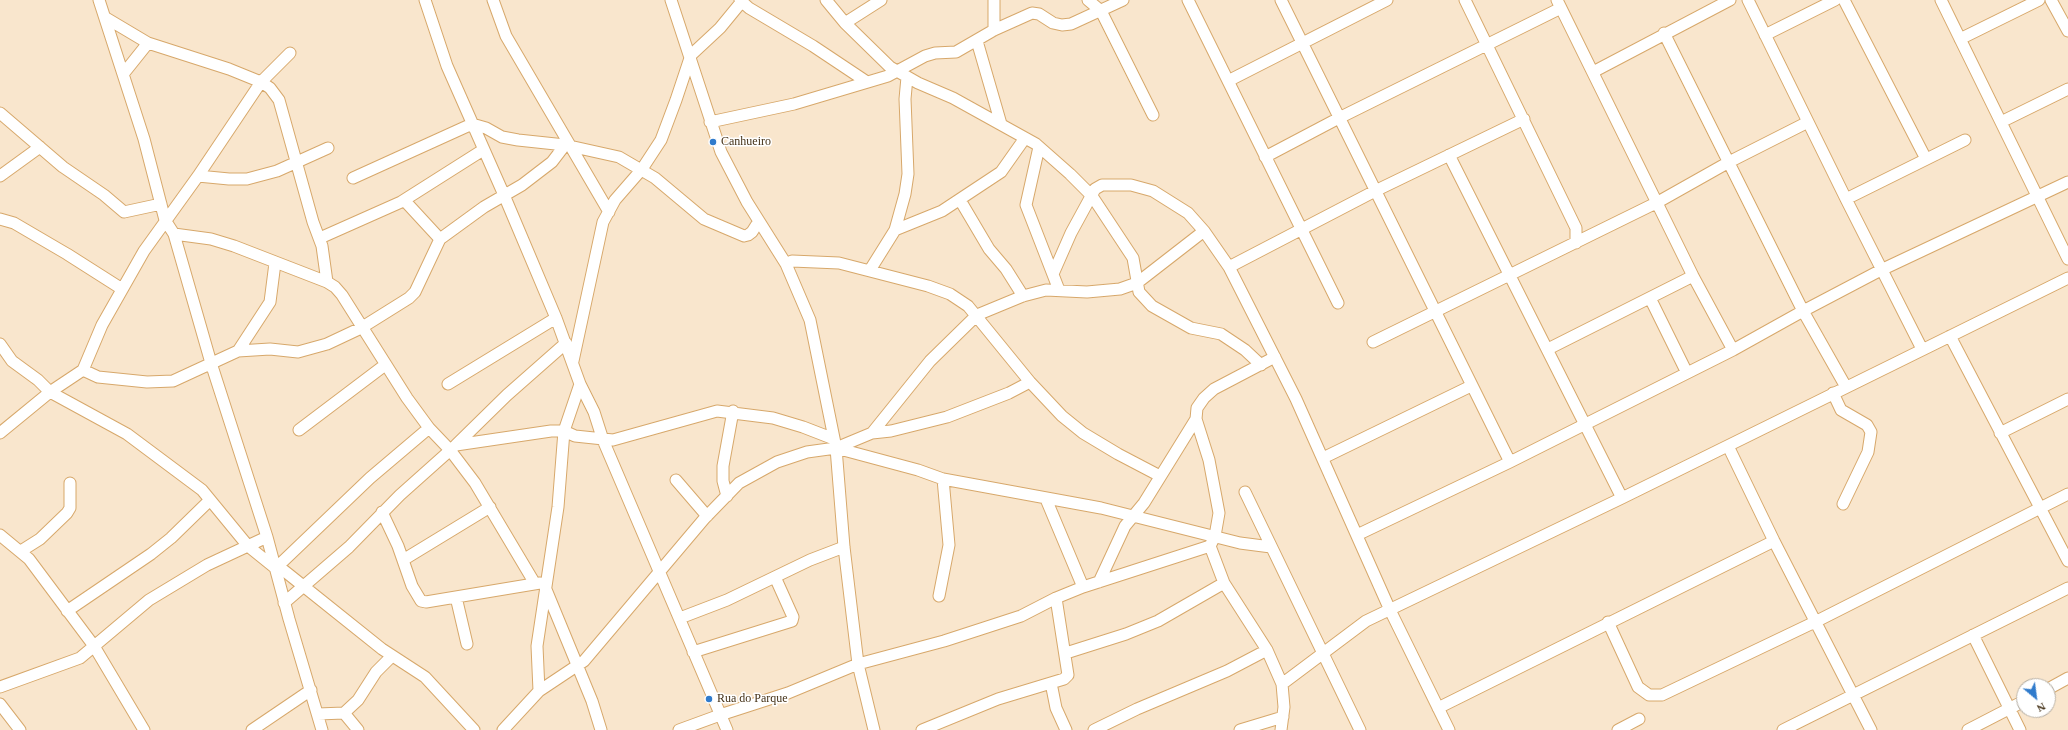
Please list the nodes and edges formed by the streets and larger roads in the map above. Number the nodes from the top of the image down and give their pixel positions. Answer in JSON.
{"nodes":[{"id":1,"x":99,"y":0,"type":"edge"},
{"id":2,"x":425,"y":0,"type":"edge"},
{"id":3,"x":493,"y":0,"type":"edge"},
{"id":4,"x":671,"y":0,"type":"edge"},
{"id":5,"x":826,"y":0,"type":"edge"},
{"id":6,"x":881,"y":0,"type":"edge"},
{"id":7,"x":994,"y":0,"type":"edge"},
{"id":8,"x":1088,"y":0,"type":"edge"},
{"id":9,"x":1123,"y":0,"type":"edge"},
{"id":10,"x":1188,"y":0,"type":"edge"},
{"id":11,"x":1281,"y":0,"type":"edge"},
{"id":12,"x":1387,"y":0,"type":"edge"},
{"id":13,"x":1465,"y":0,"type":"edge"},
{"id":14,"x":1730,"y":0,"type":"edge"},
{"id":15,"x":1748,"y":0,"type":"edge"},
{"id":16,"x":1836,"y":0,"type":"edge"},
{"id":17,"x":1844,"y":0,"type":"edge"},
{"id":18,"x":1941,"y":0,"type":"edge"},
{"id":19,"x":2039,"y":0,"type":"edge"},
{"id":20,"x":2051,"y":0,"type":"edge"},
{"id":21,"x":741,"y":1,"type":"edge"},
{"id":22,"x":1374,"y":3,"type":"edge"},
{"id":23,"x":1559,"y":4,"type":"edge"},
{"id":24,"x":1101,"y":11,"type":"junction"},
{"id":25,"x":106,"y":18,"type":"junction"},
{"id":26,"x":845,"y":23,"type":"junction"},
{"id":27,"x":994,"y":30,"type":"junction"},
{"id":28,"x":2068,"y":31,"type":"edge"},
{"id":29,"x":1664,"y":33,"type":"junction"},
{"id":30,"x":1765,"y":35,"type":"junction"},
{"id":31,"x":1960,"y":39,"type":"junction"},
{"id":32,"x":977,"y":40,"type":"junction"},
{"id":33,"x":148,"y":43,"type":"junction"},
{"id":34,"x":1302,"y":44,"type":"junction"},
{"id":35,"x":1487,"y":44,"type":"junction"},
{"id":36,"x":290,"y":53,"type":"dead end"},
{"id":37,"x":691,"y":55,"type":"junction"},
{"id":38,"x":1593,"y":72,"type":"junction"},
{"id":39,"x":124,"y":73,"type":"junction"},
{"id":40,"x":902,"y":74,"type":"junction"},
{"id":41,"x":1228,"y":81,"type":"junction"},
{"id":42,"x":261,"y":82,"type":"junction"},
{"id":43,"x":867,"y":82,"type":"junction"},
{"id":44,"x":2068,"y":89,"type":"edge"},
{"id":45,"x":0,"y":113,"type":"edge"},
{"id":46,"x":1153,"y":115,"type":"dead end"},
{"id":47,"x":1339,"y":118,"type":"junction"},
{"id":48,"x":1524,"y":119,"type":"junction"},
{"id":49,"x":710,"y":122,"type":"junction"},
{"id":50,"x":1808,"y":122,"type":"junction"},
{"id":51,"x":2001,"y":122,"type":"junction"},
{"id":52,"x":472,"y":124,"type":"junction"},
{"id":53,"x":1001,"y":124,"type":"junction"},
{"id":54,"x":1025,"y":138,"type":"junction"},
{"id":55,"x":1965,"y":140,"type":"dead end"},
{"id":56,"x":567,"y":145,"type":"junction"},
{"id":57,"x":40,"y":147,"type":"junction"},
{"id":58,"x":1039,"y":147,"type":"junction"},
{"id":59,"x":328,"y":148,"type":"dead end"},
{"id":60,"x":483,"y":150,"type":"junction"},
{"id":61,"x":1449,"y":155,"type":"junction"},
{"id":62,"x":1265,"y":157,"type":"junction"},
{"id":63,"x":1926,"y":159,"type":"junction"},
{"id":64,"x":1729,"y":162,"type":"junction"},
{"id":65,"x":296,"y":164,"type":"junction"},
{"id":66,"x":642,"y":169,"type":"junction"},
{"id":67,"x":0,"y":176,"type":"edge"},
{"id":68,"x":198,"y":176,"type":"junction"},
{"id":69,"x":353,"y":178,"type":"dead end"},
{"id":70,"x":2068,"y":182,"type":"edge"},
{"id":71,"x":1375,"y":191,"type":"junction"},
{"id":72,"x":504,"y":195,"type":"junction"},
{"id":73,"x":1092,"y":196,"type":"junction"},
{"id":74,"x":2037,"y":197,"type":"junction"},
{"id":75,"x":404,"y":200,"type":"junction"},
{"id":76,"x":960,"y":200,"type":"junction"},
{"id":77,"x":1846,"y":200,"type":"junction"},
{"id":78,"x":1658,"y":202,"type":"junction"},
{"id":79,"x":161,"y":204,"type":"junction"},
{"id":80,"x":609,"y":212,"type":"junction"},
{"id":81,"x":0,"y":219,"type":"edge"},
{"id":82,"x":165,"y":220,"type":"junction"},
{"id":83,"x":759,"y":221,"type":"junction"},
{"id":84,"x":1576,"y":228,"type":"junction"},
{"id":85,"x":895,"y":230,"type":"junction"},
{"id":86,"x":1300,"y":230,"type":"junction"},
{"id":87,"x":1204,"y":231,"type":"junction"},
{"id":88,"x":174,"y":234,"type":"junction"},
{"id":89,"x":1589,"y":236,"type":"junction"},
{"id":90,"x":320,"y":238,"type":"junction"},
{"id":91,"x":440,"y":238,"type":"junction"},
{"id":92,"x":1576,"y":243,"type":"junction"},
{"id":93,"x":2068,"y":259,"type":"edge"},
{"id":94,"x":275,"y":263,"type":"junction"},
{"id":95,"x":786,"y":264,"type":"junction"},
{"id":96,"x":1229,"y":267,"type":"junction"},
{"id":97,"x":870,"y":270,"type":"junction"},
{"id":98,"x":1881,"y":270,"type":"junction"},
{"id":99,"x":1054,"y":274,"type":"junction"},
{"id":100,"x":1509,"y":275,"type":"junction"},
{"id":101,"x":1693,"y":276,"type":"junction"},
{"id":102,"x":2068,"y":278,"type":"edge"},
{"id":103,"x":327,"y":282,"type":"junction"},
{"id":104,"x":1137,"y":283,"type":"junction"},
{"id":105,"x":122,"y":289,"type":"junction"},
{"id":106,"x":1059,"y":290,"type":"junction"},
{"id":107,"x":1023,"y":296,"type":"junction"},
{"id":108,"x":1650,"y":298,"type":"junction"},
{"id":109,"x":1338,"y":303,"type":"dead end"},
{"id":110,"x":1803,"y":311,"type":"junction"},
{"id":111,"x":1435,"y":312,"type":"junction"},
{"id":112,"x":977,"y":315,"type":"junction"},
{"id":113,"x":556,"y":318,"type":"junction"},
{"id":114,"x":361,"y":328,"type":"junction"},
{"id":115,"x":1950,"y":336,"type":"junction"},
{"id":116,"x":1373,"y":342,"type":"dead end"},
{"id":117,"x":566,"y":343,"type":"junction"},
{"id":118,"x":0,"y":344,"type":"edge"},
{"id":119,"x":1548,"y":349,"type":"junction"},
{"id":120,"x":1922,"y":349,"type":"junction"},
{"id":121,"x":1733,"y":350,"type":"junction"},
{"id":122,"x":238,"y":351,"type":"junction"},
{"id":123,"x":1275,"y":357,"type":"junction"},
{"id":124,"x":573,"y":361,"type":"junction"},
{"id":125,"x":211,"y":363,"type":"junction"},
{"id":126,"x":1262,"y":365,"type":"junction"},
{"id":127,"x":385,"y":366,"type":"junction"},
{"id":128,"x":83,"y":370,"type":"junction"},
{"id":129,"x":1688,"y":373,"type":"junction"},
{"id":130,"x":1030,"y":382,"type":"junction"},
{"id":131,"x":448,"y":384,"type":"dead end"},
{"id":132,"x":580,"y":384,"type":"junction"},
{"id":133,"x":1471,"y":386,"type":"junction"},
{"id":134,"x":1846,"y":387,"type":"junction"},
{"id":135,"x":50,"y":392,"type":"junction"},
{"id":136,"x":1833,"y":393,"type":"junction"},
{"id":137,"x":2068,"y":399,"type":"edge"},
{"id":138,"x":733,"y":411,"type":"junction"},
{"id":139,"x":1196,"y":419,"type":"junction"},
{"id":140,"x":1586,"y":424,"type":"junction"},
{"id":141,"x":429,"y":428,"type":"junction"},
{"id":142,"x":299,"y":430,"type":"dead end"},
{"id":143,"x":564,"y":432,"type":"junction"},
{"id":144,"x":0,"y":433,"type":"edge"},
{"id":145,"x":872,"y":433,"type":"junction"},
{"id":146,"x":2000,"y":433,"type":"junction"},
{"id":147,"x":603,"y":440,"type":"junction"},
{"id":148,"x":835,"y":444,"type":"junction"},
{"id":149,"x":1728,"y":446,"type":"junction"},
{"id":150,"x":453,"y":447,"type":"junction"},
{"id":151,"x":1323,"y":458,"type":"junction"},
{"id":152,"x":1510,"y":462,"type":"junction"},
{"id":153,"x":1160,"y":476,"type":"junction"},
{"id":154,"x":943,"y":479,"type":"junction"},
{"id":155,"x":676,"y":480,"type":"dead end"},
{"id":156,"x":70,"y":483,"type":"dead end"},
{"id":157,"x":1245,"y":492,"type":"dead end"},
{"id":158,"x":2068,"y":494,"type":"edge"},
{"id":159,"x":727,"y":496,"type":"junction"},
{"id":160,"x":1622,"y":498,"type":"junction"},
{"id":161,"x":1046,"y":499,"type":"junction"},
{"id":162,"x":210,"y":500,"type":"junction"},
{"id":163,"x":1843,"y":504,"type":"dead end"},
{"id":164,"x":490,"y":507,"type":"junction"},
{"id":165,"x":2040,"y":507,"type":"junction"},
{"id":166,"x":382,"y":512,"type":"junction"},
{"id":167,"x":707,"y":516,"type":"junction"},
{"id":168,"x":1134,"y":516,"type":"junction"},
{"id":169,"x":0,"y":535,"type":"edge"},
{"id":170,"x":1356,"y":535,"type":"junction"},
{"id":171,"x":1216,"y":536,"type":"junction"},
{"id":172,"x":267,"y":537,"type":"junction"},
{"id":173,"x":1774,"y":541,"type":"junction"},
{"id":174,"x":248,"y":546,"type":"junction"},
{"id":175,"x":1210,"y":546,"type":"junction"},
{"id":176,"x":844,"y":547,"type":"junction"},
{"id":177,"x":1271,"y":547,"type":"junction"},
{"id":178,"x":21,"y":552,"type":"junction"},
{"id":179,"x":403,"y":560,"type":"junction"},
{"id":180,"x":2068,"y":561,"type":"edge"},
{"id":181,"x":276,"y":567,"type":"junction"},
{"id":182,"x":660,"y":572,"type":"junction"},
{"id":183,"x":775,"y":577,"type":"junction"},
{"id":184,"x":534,"y":582,"type":"junction"},
{"id":185,"x":1099,"y":582,"type":"junction"},
{"id":186,"x":1224,"y":583,"type":"junction"},
{"id":187,"x":546,"y":585,"type":"junction"},
{"id":188,"x":304,"y":586,"type":"junction"},
{"id":189,"x":1083,"y":587,"type":"junction"},
{"id":190,"x":2068,"y":588,"type":"edge"},
{"id":191,"x":939,"y":596,"type":"dead end"},
{"id":192,"x":456,"y":597,"type":"junction"},
{"id":193,"x":1056,"y":598,"type":"junction"},
{"id":194,"x":284,"y":603,"type":"junction"},
{"id":195,"x":1390,"y":610,"type":"junction"},
{"id":196,"x":67,"y":612,"type":"junction"},
{"id":197,"x":680,"y":618,"type":"junction"},
{"id":198,"x":1817,"y":621,"type":"junction"},
{"id":199,"x":1608,"y":622,"type":"junction"},
{"id":200,"x":1973,"y":635,"type":"junction"},
{"id":201,"x":466,"y":644,"type":"dead end"},
{"id":202,"x":94,"y":646,"type":"junction"},
{"id":203,"x":1267,"y":650,"type":"junction"},
{"id":204,"x":693,"y":652,"type":"junction"},
{"id":205,"x":1066,"y":653,"type":"junction"},
{"id":206,"x":1323,"y":654,"type":"junction"},
{"id":207,"x":392,"y":656,"type":"junction"},
{"id":208,"x":858,"y":664,"type":"junction"},
{"id":209,"x":578,"y":666,"type":"junction"},
{"id":210,"x":2068,"y":678,"type":"edge"},
{"id":211,"x":1051,"y":683,"type":"junction"},
{"id":212,"x":1282,"y":684,"type":"junction"},
{"id":213,"x":2056,"y":685,"type":"edge"},
{"id":214,"x":0,"y":687,"type":"edge"},
{"id":215,"x":311,"y":690,"type":"junction"},
{"id":216,"x":539,"y":691,"type":"junction"},
{"id":217,"x":1854,"y":694,"type":"junction"},
{"id":218,"x":0,"y":704,"type":"edge"},
{"id":219,"x":2016,"y":705,"type":"edge"},
{"id":220,"x":1438,"y":708,"type":"junction"},
{"id":221,"x":2009,"y":709,"type":"junction"},
{"id":222,"x":344,"y":713,"type":"junction"},
{"id":223,"x":318,"y":714,"type":"junction"},
{"id":224,"x":720,"y":715,"type":"junction"},
{"id":225,"x":1283,"y":717,"type":"junction"},
{"id":226,"x":1639,"y":719,"type":"dead end"},
{"id":227,"x":1624,"y":729,"type":"edge"},
{"id":228,"x":20,"y":730,"type":"edge"},
{"id":229,"x":144,"y":730,"type":"edge"},
{"id":230,"x":252,"y":730,"type":"edge"},
{"id":231,"x":322,"y":730,"type":"edge"},
{"id":232,"x":358,"y":730,"type":"edge"},
{"id":233,"x":474,"y":730,"type":"edge"},
{"id":234,"x":503,"y":730,"type":"edge"},
{"id":235,"x":601,"y":730,"type":"edge"},
{"id":236,"x":679,"y":730,"type":"edge"},
{"id":237,"x":727,"y":730,"type":"edge"},
{"id":238,"x":874,"y":730,"type":"edge"},
{"id":239,"x":922,"y":730,"type":"edge"},
{"id":240,"x":1066,"y":730,"type":"edge"},
{"id":241,"x":1094,"y":730,"type":"edge"},
{"id":242,"x":1240,"y":730,"type":"edge"},
{"id":243,"x":1281,"y":730,"type":"edge"},
{"id":244,"x":1360,"y":730,"type":"edge"},
{"id":245,"x":1449,"y":730,"type":"edge"},
{"id":246,"x":1783,"y":730,"type":"edge"},
{"id":247,"x":1871,"y":730,"type":"edge"},
{"id":248,"x":1968,"y":730,"type":"edge"},
{"id":249,"x":2020,"y":730,"type":"edge"}],
"edges":[{"from":1,"to":25,"type":"street"},
{"from":2,"to":52,"type":"street"},
{"from":3,"to":56,"type":"street"},
{"from":4,"to":37,"type":"street"},
{"from":5,"to":26,"type":"street"},
{"from":6,"to":26,"type":"street"},
{"from":7,"to":27,"type":"street"},
{"from":8,"to":24,"type":"street"},
{"from":9,"to":24,"type":"street"},
{"from":10,"to":41,"type":"street"},
{"from":11,"to":34,"type":"street"},
{"from":12,"to":22,"type":"street"},
{"from":13,"to":35,"type":"street"},
{"from":14,"to":29,"type":"street"},
{"from":15,"to":30,"type":"street"},
{"from":16,"to":30,"type":"street"},
{"from":17,"to":63,"type":"street"},
{"from":18,"to":31,"type":"street"},
{"from":19,"to":31,"type":"street"},
{"from":20,"to":28,"type":"street"},
{"from":21,"to":37,"type":"street"},
{"from":21,"to":43,"type":"street"},
{"from":22,"to":34,"type":"street"},
{"from":23,"to":35,"type":"street"},
{"from":23,"to":38,"type":"street"},
{"from":24,"to":27,"type":"street"},
{"from":24,"to":46,"type":"street"},
{"from":25,"to":33,"type":"street"},
{"from":25,"to":39,"type":"street"},
{"from":26,"to":40,"type":"street"},
{"from":27,"to":32,"type":"street"},
{"from":29,"to":38,"type":"street"},
{"from":29,"to":64,"type":"street"},
{"from":30,"to":50,"type":"street"},
{"from":31,"to":51,"type":"street"},
{"from":32,"to":40,"type":"street"},
{"from":32,"to":53,"type":"street"},
{"from":33,"to":39,"type":"street"},
{"from":33,"to":42,"type":"street"},
{"from":34,"to":41,"type":"street"},
{"from":34,"to":47,"type":"street"},
{"from":35,"to":47,"type":"street"},
{"from":35,"to":48,"type":"street"},
{"from":36,"to":42,"type":"street"},
{"from":37,"to":49,"type":"street"},
{"from":37,"to":66,"type":"street"},
{"from":38,"to":78,"type":"street"},
{"from":39,"to":79,"type":"street"},
{"from":40,"to":43,"type":"street"},
{"from":40,"to":53,"type":"street"},
{"from":40,"to":85,"type":"street"},
{"from":41,"to":62,"type":"street"},
{"from":42,"to":65,"type":"street"},
{"from":42,"to":68,"type":"street"},
{"from":43,"to":49,"type":"street"},
{"from":44,"to":51,"type":"street"},
{"from":45,"to":57,"type":"street"},
{"from":47,"to":62,"type":"street"},
{"from":47,"to":71,"type":"street"},
{"from":48,"to":61,"type":"street"},
{"from":48,"to":84,"type":"street"},
{"from":49,"to":83,"type":"street"},
{"from":50,"to":64,"type":"street"},
{"from":50,"to":77,"type":"street"},
{"from":51,"to":74,"type":"street"},
{"from":52,"to":56,"type":"street"},
{"from":52,"to":60,"type":"street"},
{"from":52,"to":69,"type":"street"},
{"from":53,"to":54,"type":"street"},
{"from":54,"to":58,"type":"street"},
{"from":54,"to":76,"type":"street"},
{"from":55,"to":63,"type":"street"},
{"from":56,"to":66,"type":"street"},
{"from":56,"to":72,"type":"street"},
{"from":56,"to":80,"type":"street"},
{"from":57,"to":67,"type":"street"},
{"from":57,"to":79,"type":"street"},
{"from":58,"to":73,"type":"street"},
{"from":58,"to":99,"type":"street"},
{"from":59,"to":65,"type":"street"},
{"from":60,"to":72,"type":"street"},
{"from":60,"to":75,"type":"street"},
{"from":61,"to":71,"type":"street"},
{"from":61,"to":100,"type":"street"},
{"from":62,"to":86,"type":"street"},
{"from":63,"to":77,"type":"street"},
{"from":64,"to":78,"type":"street"},
{"from":64,"to":110,"type":"street"},
{"from":65,"to":68,"type":"street"},
{"from":65,"to":90,"type":"street"},
{"from":66,"to":80,"type":"street"},
{"from":66,"to":83,"type":"street"},
{"from":68,"to":82,"type":"street"},
{"from":70,"to":74,"type":"street"},
{"from":71,"to":86,"type":"street"},
{"from":71,"to":111,"type":"street"},
{"from":72,"to":91,"type":"street"},
{"from":72,"to":113,"type":"street"},
{"from":73,"to":87,"type":"street"},
{"from":73,"to":99,"type":"street"},
{"from":73,"to":104,"type":"street"},
{"from":74,"to":93,"type":"street"},
{"from":74,"to":98,"type":"street"},
{"from":75,"to":90,"type":"street"},
{"from":75,"to":91,"type":"street"},
{"from":76,"to":85,"type":"street"},
{"from":76,"to":107,"type":"street"},
{"from":77,"to":98,"type":"street"},
{"from":78,"to":89,"type":"street"},
{"from":78,"to":101,"type":"street"},
{"from":79,"to":82,"type":"street"},
{"from":80,"to":124,"type":"street"},
{"from":81,"to":105,"type":"street"},
{"from":82,"to":88,"type":"street"},
{"from":82,"to":105,"type":"street"},
{"from":83,"to":95,"type":"street"},
{"from":84,"to":89,"type":"street"},
{"from":84,"to":92,"type":"street"},
{"from":85,"to":97,"type":"street"},
{"from":86,"to":96,"type":"street"},
{"from":86,"to":109,"type":"street"},
{"from":87,"to":96,"type":"street"},
{"from":87,"to":104,"type":"street"},
{"from":88,"to":94,"type":"street"},
{"from":88,"to":125,"type":"street"},
{"from":89,"to":92,"type":"street"},
{"from":90,"to":103,"type":"street"},
{"from":91,"to":114,"type":"street"},
{"from":92,"to":100,"type":"street"},
{"from":94,"to":103,"type":"street"},
{"from":94,"to":122,"type":"street"},
{"from":95,"to":97,"type":"street"},
{"from":95,"to":148,"type":"street"},
{"from":96,"to":123,"type":"street"},
{"from":97,"to":112,"type":"street"},
{"from":98,"to":110,"type":"street"},
{"from":98,"to":120,"type":"street"},
{"from":99,"to":106,"type":"street"},
{"from":100,"to":111,"type":"street"},
{"from":100,"to":119,"type":"street"},
{"from":101,"to":108,"type":"street"},
{"from":101,"to":121,"type":"street"},
{"from":102,"to":115,"type":"street"},
{"from":103,"to":114,"type":"street"},
{"from":104,"to":106,"type":"street"},
{"from":104,"to":126,"type":"street"},
{"from":105,"to":128,"type":"street"},
{"from":106,"to":107,"type":"street"},
{"from":107,"to":112,"type":"street"},
{"from":108,"to":119,"type":"street"},
{"from":108,"to":129,"type":"street"},
{"from":110,"to":121,"type":"street"},
{"from":110,"to":134,"type":"street"},
{"from":111,"to":116,"type":"street"},
{"from":111,"to":133,"type":"street"},
{"from":112,"to":130,"type":"street"},
{"from":112,"to":145,"type":"street"},
{"from":113,"to":117,"type":"street"},
{"from":113,"to":131,"type":"street"},
{"from":114,"to":122,"type":"street"},
{"from":114,"to":127,"type":"street"},
{"from":115,"to":120,"type":"street"},
{"from":115,"to":146,"type":"street"},
{"from":117,"to":124,"type":"street"},
{"from":117,"to":150,"type":"street"},
{"from":118,"to":135,"type":"street"},
{"from":119,"to":140,"type":"street"},
{"from":120,"to":134,"type":"street"},
{"from":121,"to":129,"type":"street"},
{"from":122,"to":125,"type":"street"},
{"from":123,"to":126,"type":"street"},
{"from":123,"to":151,"type":"street"},
{"from":124,"to":132,"type":"street"},
{"from":125,"to":128,"type":"street"},
{"from":125,"to":172,"type":"street"},
{"from":126,"to":139,"type":"street"},
{"from":127,"to":141,"type":"street"},
{"from":127,"to":142,"type":"street"},
{"from":128,"to":135,"type":"street"},
{"from":129,"to":140,"type":"street"},
{"from":130,"to":145,"type":"street"},
{"from":130,"to":153,"type":"street"},
{"from":132,"to":143,"type":"street"},
{"from":132,"to":147,"type":"street"},
{"from":133,"to":151,"type":"street"},
{"from":133,"to":152,"type":"street"},
{"from":134,"to":136,"type":"street"},
{"from":135,"to":144,"type":"street"},
{"from":135,"to":162,"type":"street"},
{"from":136,"to":149,"type":"street"},
{"from":136,"to":163,"type":"street"},
{"from":137,"to":146,"type":"street"},
{"from":138,"to":147,"type":"street"},
{"from":138,"to":148,"type":"street"},
{"from":138,"to":159,"type":"street"},
{"from":139,"to":153,"type":"street"},
{"from":139,"to":171,"type":"street"},
{"from":140,"to":152,"type":"street"},
{"from":140,"to":160,"type":"street"},
{"from":141,"to":150,"type":"street"},
{"from":141,"to":181,"type":"street"},
{"from":143,"to":147,"type":"street"},
{"from":143,"to":150,"type":"street"},
{"from":143,"to":187,"type":"street"},
{"from":145,"to":148,"type":"street"},
{"from":146,"to":165,"type":"street"},
{"from":147,"to":182,"type":"street"},
{"from":148,"to":154,"type":"street"},
{"from":148,"to":159,"type":"street"},
{"from":148,"to":176,"type":"street"},
{"from":149,"to":160,"type":"street"},
{"from":149,"to":173,"type":"street"},
{"from":150,"to":164,"type":"street"},
{"from":150,"to":166,"type":"street"},
{"from":151,"to":170,"type":"street"},
{"from":152,"to":170,"type":"street"},
{"from":153,"to":168,"type":"street"},
{"from":154,"to":161,"type":"street"},
{"from":154,"to":191,"type":"street"},
{"from":155,"to":167,"type":"street"},
{"from":156,"to":178,"type":"street"},
{"from":157,"to":177,"type":"street"},
{"from":158,"to":165,"type":"street"},
{"from":159,"to":167,"type":"street"},
{"from":160,"to":195,"type":"street"},
{"from":161,"to":168,"type":"street"},
{"from":161,"to":189,"type":"street"},
{"from":162,"to":174,"type":"street"},
{"from":162,"to":196,"type":"street"},
{"from":164,"to":179,"type":"street"},
{"from":164,"to":184,"type":"street"},
{"from":165,"to":180,"type":"street"},
{"from":165,"to":198,"type":"street"},
{"from":166,"to":179,"type":"street"},
{"from":166,"to":188,"type":"street"},
{"from":167,"to":182,"type":"street"},
{"from":168,"to":171,"type":"street"},
{"from":168,"to":185,"type":"street"},
{"from":169,"to":178,"type":"street"},
{"from":170,"to":195,"type":"street"},
{"from":171,"to":175,"type":"street"},
{"from":171,"to":177,"type":"street"},
{"from":172,"to":174,"type":"street"},
{"from":172,"to":181,"type":"street"},
{"from":173,"to":198,"type":"street"},
{"from":173,"to":199,"type":"street"},
{"from":174,"to":181,"type":"street"},
{"from":174,"to":202,"type":"street"},
{"from":175,"to":185,"type":"street"},
{"from":175,"to":186,"type":"street"},
{"from":176,"to":183,"type":"street"},
{"from":176,"to":208,"type":"street"},
{"from":177,"to":206,"type":"street"},
{"from":178,"to":196,"type":"street"},
{"from":179,"to":192,"type":"street"},
{"from":181,"to":188,"type":"street"},
{"from":181,"to":194,"type":"street"},
{"from":182,"to":197,"type":"street"},
{"from":182,"to":209,"type":"street"},
{"from":183,"to":197,"type":"street"},
{"from":183,"to":204,"type":"street"},
{"from":184,"to":187,"type":"street"},
{"from":184,"to":192,"type":"street"},
{"from":185,"to":189,"type":"street"},
{"from":186,"to":203,"type":"street"},
{"from":186,"to":205,"type":"street"},
{"from":187,"to":209,"type":"street"},
{"from":187,"to":216,"type":"street"},
{"from":188,"to":194,"type":"street"},
{"from":188,"to":207,"type":"street"},
{"from":189,"to":193,"type":"street"},
{"from":190,"to":200,"type":"street"},
{"from":192,"to":201,"type":"street"},
{"from":193,"to":205,"type":"street"},
{"from":193,"to":208,"type":"street"},
{"from":194,"to":215,"type":"street"},
{"from":195,"to":206,"type":"street"},
{"from":195,"to":220,"type":"street"},
{"from":196,"to":202,"type":"street"},
{"from":197,"to":204,"type":"street"},
{"from":198,"to":199,"type":"street"},
{"from":198,"to":217,"type":"street"},
{"from":199,"to":220,"type":"street"},
{"from":200,"to":217,"type":"street"},
{"from":200,"to":221,"type":"street"},
{"from":202,"to":214,"type":"street"},
{"from":202,"to":229,"type":"street"},
{"from":203,"to":212,"type":"street"},
{"from":203,"to":241,"type":"street"},
{"from":204,"to":224,"type":"street"},
{"from":205,"to":211,"type":"street"},
{"from":206,"to":212,"type":"street"},
{"from":206,"to":244,"type":"street"},
{"from":207,"to":222,"type":"street"},
{"from":207,"to":233,"type":"street"},
{"from":208,"to":224,"type":"street"},
{"from":208,"to":238,"type":"street"},
{"from":209,"to":216,"type":"street"},
{"from":209,"to":235,"type":"street"},
{"from":210,"to":213,"type":"street"},
{"from":211,"to":239,"type":"street"},
{"from":211,"to":240,"type":"street"},
{"from":212,"to":225,"type":"street"},
{"from":215,"to":223,"type":"street"},
{"from":215,"to":230,"type":"street"},
{"from":216,"to":234,"type":"street"},
{"from":217,"to":246,"type":"street"},
{"from":217,"to":247,"type":"street"},
{"from":218,"to":228,"type":"street"},
{"from":219,"to":221,"type":"street"},
{"from":220,"to":245,"type":"street"},
{"from":221,"to":248,"type":"street"},
{"from":221,"to":249,"type":"street"},
{"from":222,"to":223,"type":"street"},
{"from":222,"to":232,"type":"street"},
{"from":223,"to":231,"type":"street"},
{"from":224,"to":236,"type":"street"},
{"from":224,"to":237,"type":"street"},
{"from":225,"to":242,"type":"street"},
{"from":225,"to":243,"type":"street"},
{"from":226,"to":227,"type":"street"}]}
